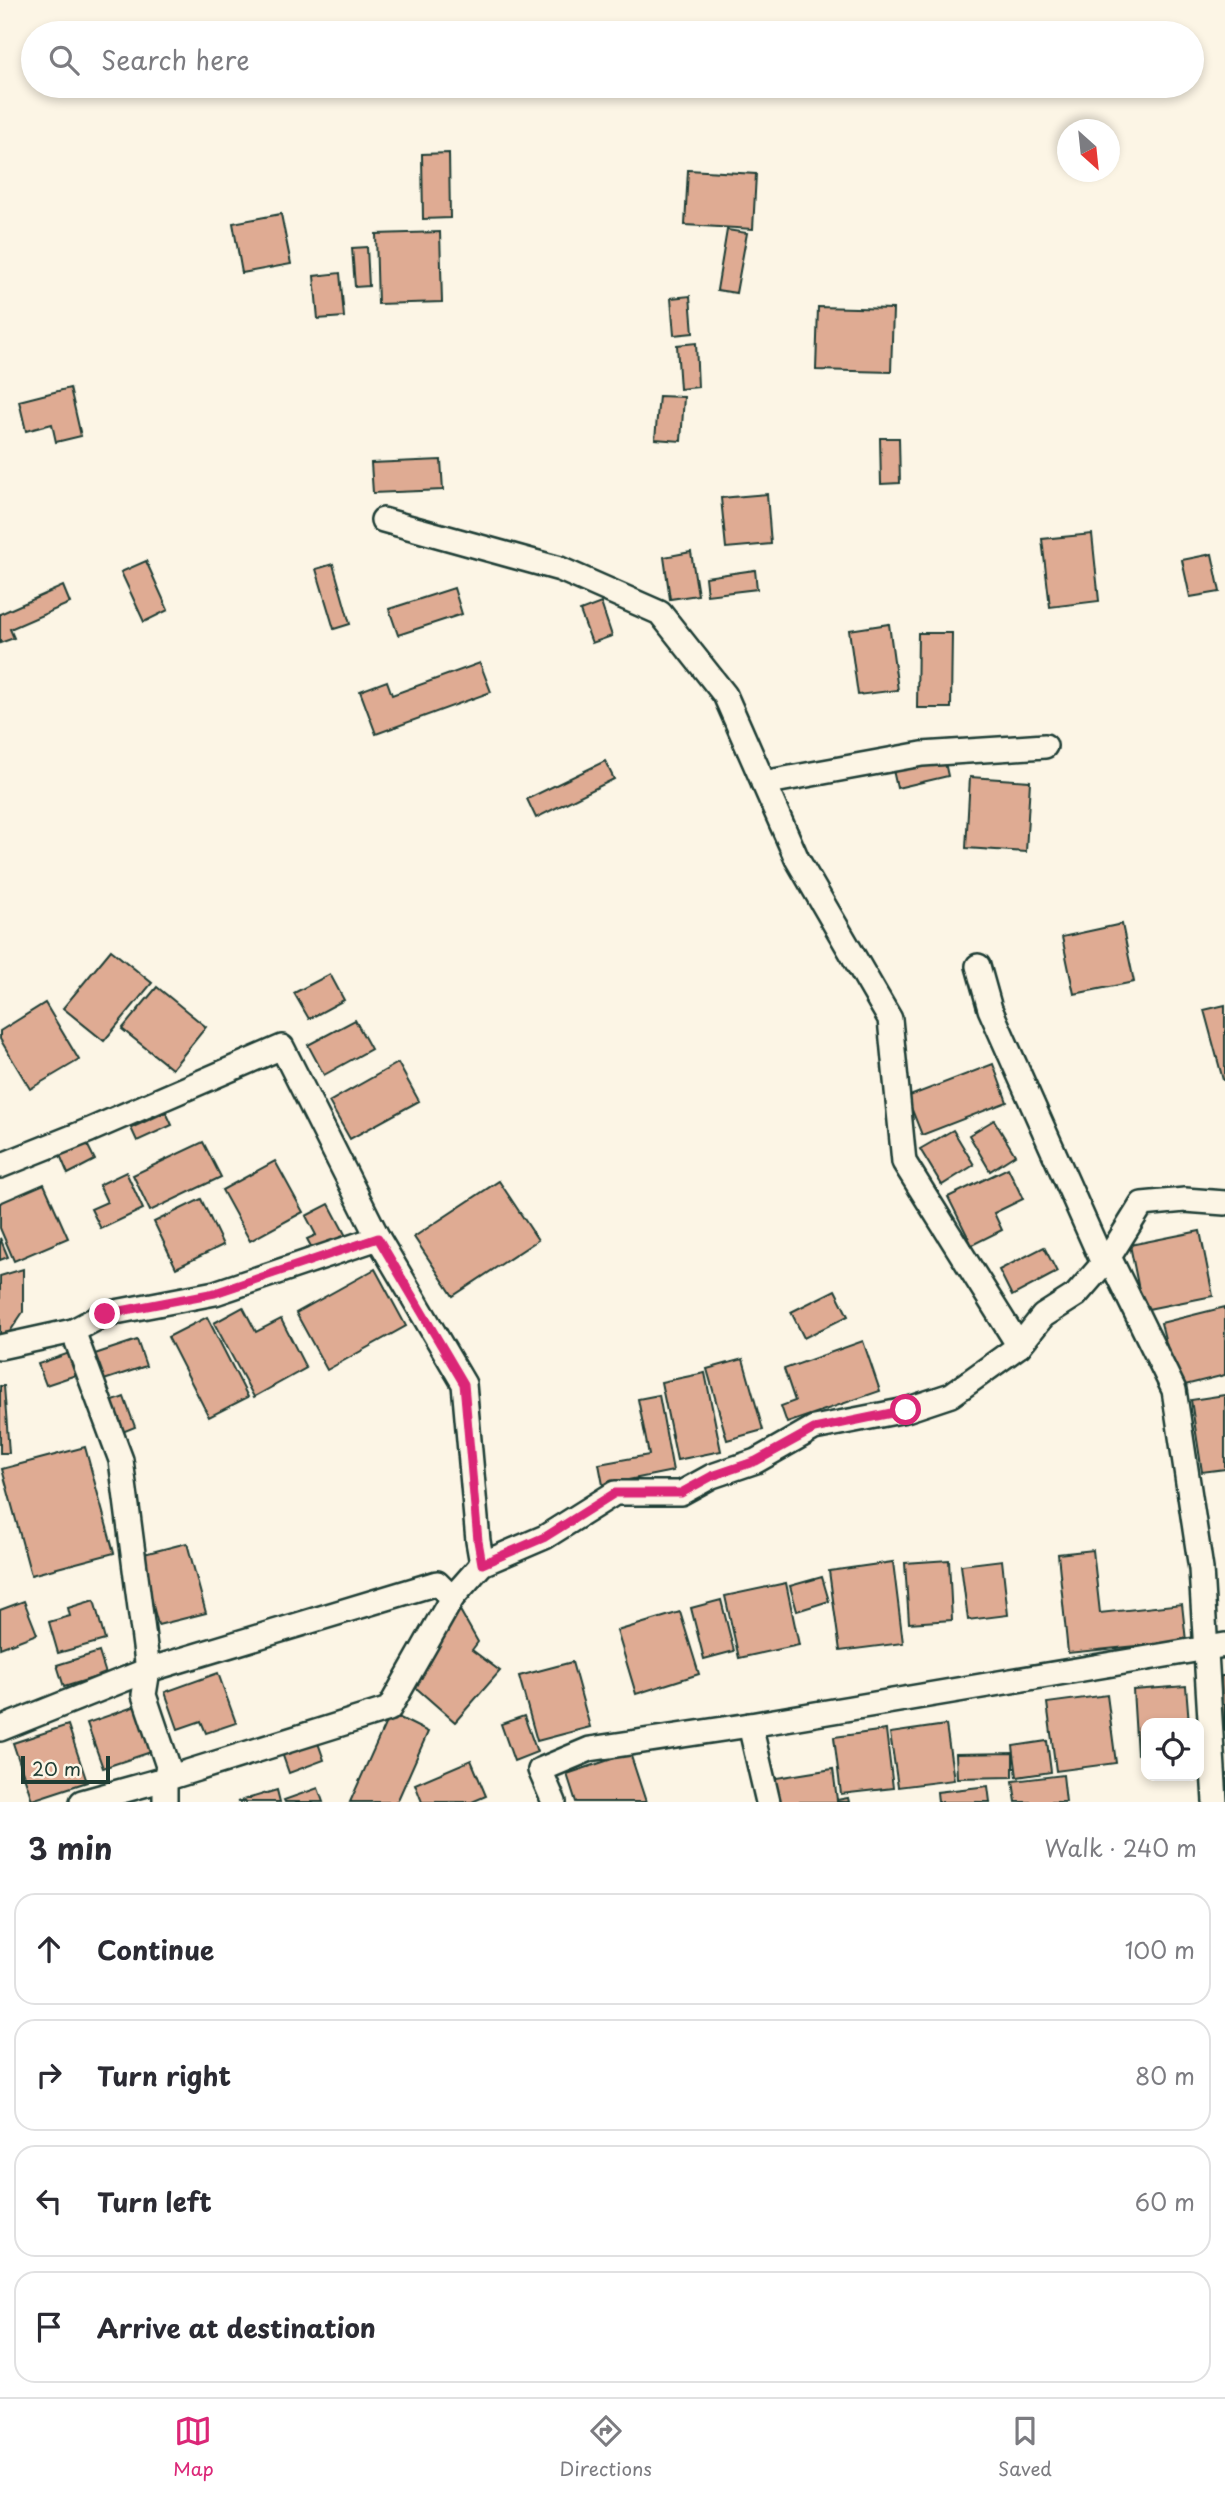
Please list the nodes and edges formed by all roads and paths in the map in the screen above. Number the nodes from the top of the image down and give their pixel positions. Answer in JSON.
{"nodes":[{"id":1,"x":383,"y":520,"type":"dead end"},
{"id":2,"x":1045,"y":746,"type":"dead end"},
{"id":3,"x":763,"y":782,"type":"junction"},
{"id":4,"x":978,"y":966,"type":"dead end"},
{"id":5,"x":0,"y":1166,"type":"edge"},
{"id":6,"x":1225,"y":1203,"type":"edge"},
{"id":7,"x":378,"y":1238,"type":"junction"},
{"id":8,"x":1106,"y":1260,"type":"junction"},
{"id":9,"x":73,"y":1331,"type":"junction"},
{"id":10,"x":1019,"y":1346,"type":"junction"},
{"id":11,"x":0,"y":1347,"type":"edge"},
{"id":12,"x":482,"y":1564,"type":"junction"},
{"id":13,"x":452,"y":1598,"type":"junction"},
{"id":14,"x":1215,"y":1646,"type":"edge"},
{"id":15,"x":148,"y":1670,"type":"junction"},
{"id":16,"x":750,"y":1725,"type":"junction"},
{"id":17,"x":0,"y":1729,"type":"edge"},
{"id":18,"x":165,"y":1791,"type":"edge"},
{"id":19,"x":82,"y":1802,"type":"edge"},
{"id":20,"x":554,"y":1802,"type":"edge"},
{"id":21,"x":768,"y":1802,"type":"edge"},
{"id":22,"x":1215,"y":1802,"type":"edge"}],
"edges":[{"from":1,"to":3,"type":"street"},
{"from":2,"to":3,"type":"street"},
{"from":3,"to":10,"type":"street"},
{"from":4,"to":8,"type":"street"},
{"from":5,"to":7,"type":"street"},
{"from":6,"to":8,"type":"street"},
{"from":7,"to":9,"type":"street"},
{"from":7,"to":12,"type":"street"},
{"from":8,"to":10,"type":"street"},
{"from":8,"to":14,"type":"street"},
{"from":9,"to":11,"type":"street"},
{"from":9,"to":15,"type":"street"},
{"from":10,"to":12,"type":"street"},
{"from":12,"to":13,"type":"street"},
{"from":13,"to":15,"type":"street"},
{"from":13,"to":18,"type":"street"},
{"from":14,"to":16,"type":"street"},
{"from":14,"to":22,"type":"street"},
{"from":15,"to":17,"type":"street"},
{"from":15,"to":18,"type":"street"},
{"from":16,"to":20,"type":"street"},
{"from":16,"to":21,"type":"street"},
{"from":18,"to":19,"type":"street"}]}
